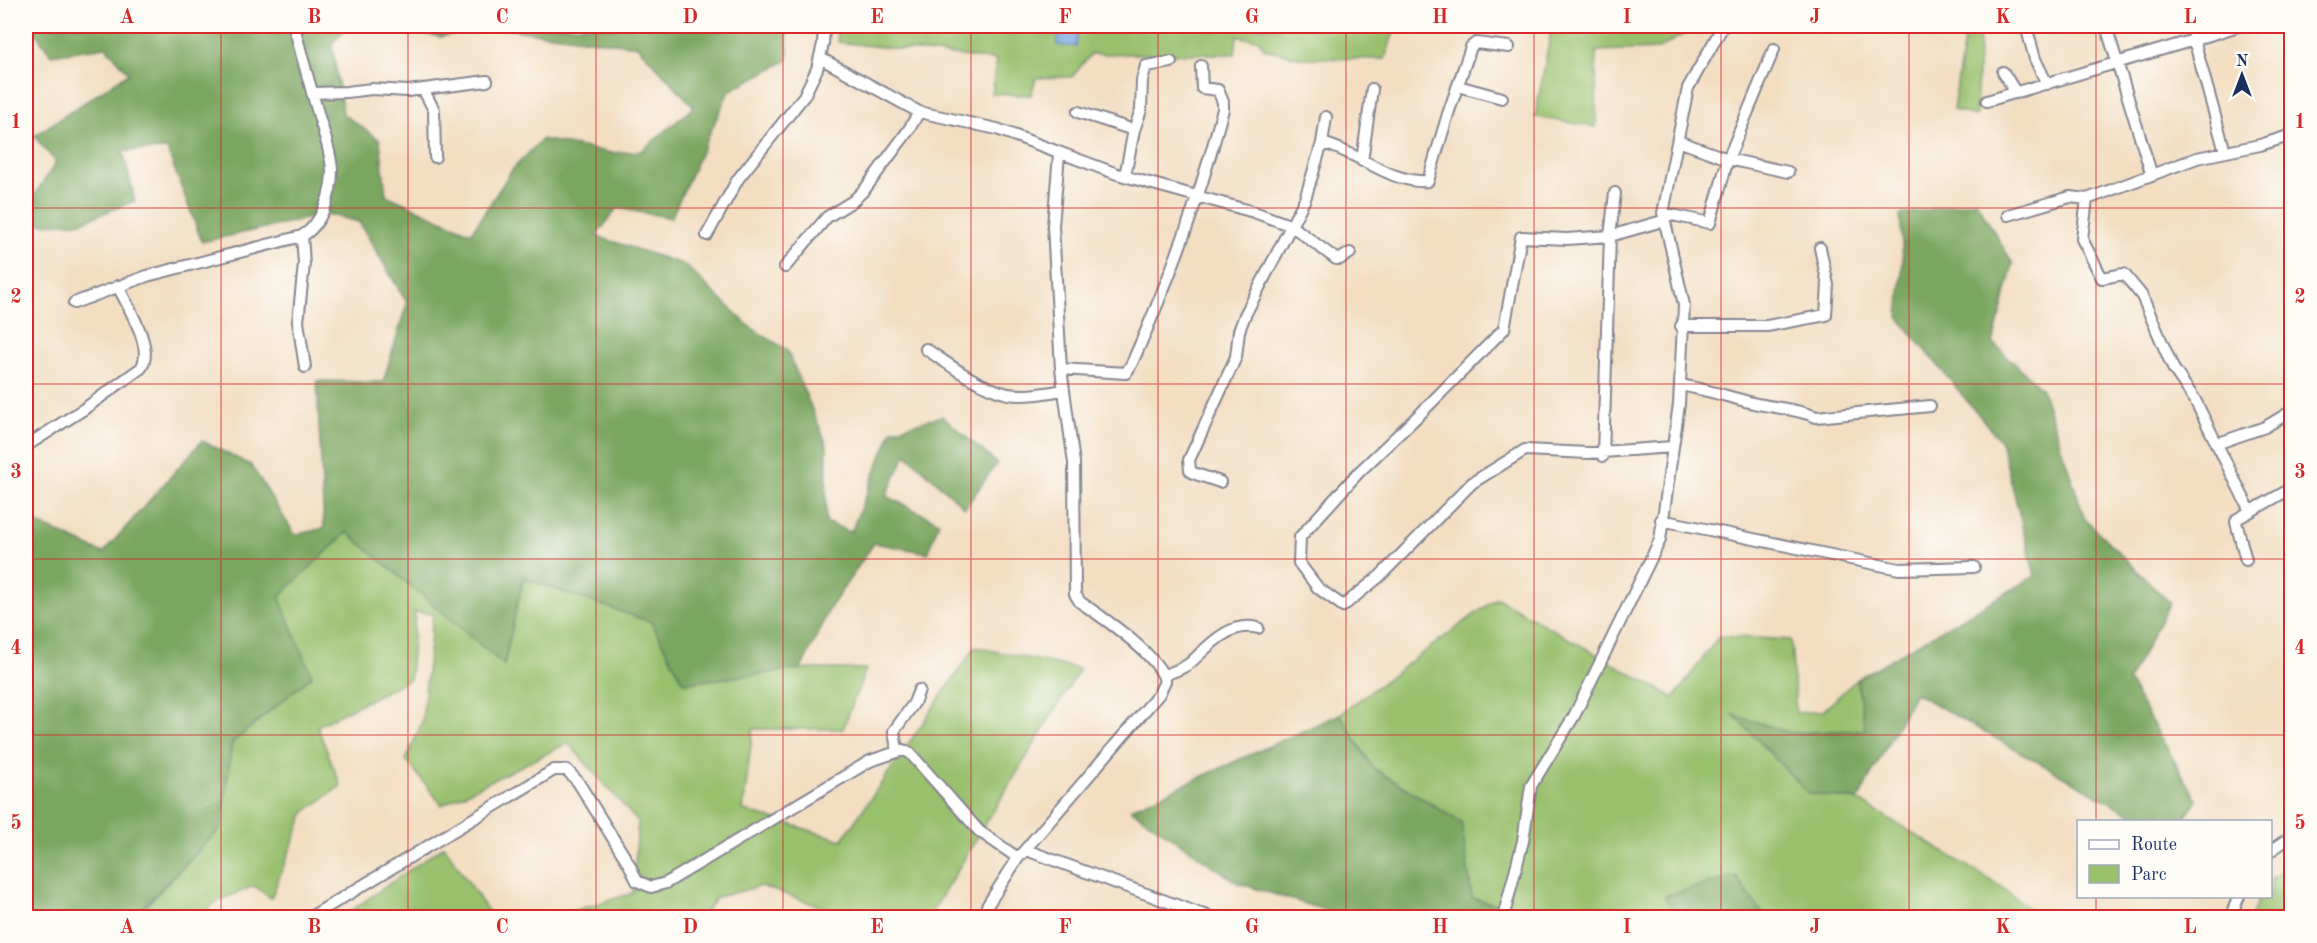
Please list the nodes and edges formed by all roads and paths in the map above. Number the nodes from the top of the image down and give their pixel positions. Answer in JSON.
{"nodes":[{"id":1,"x":294,"y":26,"type":"edge"},
{"id":2,"x":824,"y":26,"type":"edge"},
{"id":3,"x":1723,"y":26,"type":"edge"},
{"id":4,"x":2026,"y":26,"type":"edge"},
{"id":5,"x":2106,"y":26,"type":"edge"},
{"id":6,"x":2193,"y":26,"type":"edge"},
{"id":7,"x":2238,"y":26,"type":"edge"},
{"id":8,"x":2194,"y":40,"type":"junction"},
{"id":9,"x":1509,"y":47,"type":"dead end"},
{"id":10,"x":1774,"y":49,"type":"dead end"},
{"id":11,"x":820,"y":58,"type":"junction"},
{"id":12,"x":1171,"y":63,"type":"dead end"},
{"id":13,"x":2117,"y":64,"type":"junction"},
{"id":14,"x":1201,"y":66,"type":"dead end"},
{"id":15,"x":2003,"y":72,"type":"dead end"},
{"id":16,"x":487,"y":81,"type":"dead end"},
{"id":17,"x":2047,"y":84,"type":"junction"},
{"id":18,"x":1458,"y":86,"type":"junction"},
{"id":19,"x":423,"y":89,"type":"junction"},
{"id":20,"x":1372,"y":89,"type":"dead end"},
{"id":21,"x":312,"y":93,"type":"junction"},
{"id":22,"x":2016,"y":93,"type":"junction"},
{"id":23,"x":1502,"y":98,"type":"dead end"},
{"id":24,"x":1987,"y":101,"type":"dead end"},
{"id":25,"x":919,"y":112,"type":"junction"},
{"id":26,"x":1078,"y":112,"type":"dead end"},
{"id":27,"x":1326,"y":117,"type":"dead end"},
{"id":28,"x":1134,"y":130,"type":"junction"},
{"id":29,"x":2292,"y":135,"type":"edge"},
{"id":30,"x":1678,"y":141,"type":"junction"},
{"id":31,"x":1322,"y":143,"type":"junction"},
{"id":32,"x":2225,"y":152,"type":"junction"},
{"id":33,"x":1059,"y":154,"type":"junction"},
{"id":34,"x":435,"y":157,"type":"dead end"},
{"id":35,"x":1728,"y":159,"type":"junction"},
{"id":36,"x":1362,"y":161,"type":"junction"},
{"id":37,"x":1788,"y":172,"type":"dead end"},
{"id":38,"x":1125,"y":176,"type":"junction"},
{"id":39,"x":2152,"y":176,"type":"junction"},
{"id":40,"x":1615,"y":193,"type":"dead end"},
{"id":41,"x":1198,"y":195,"type":"junction"},
{"id":42,"x":2087,"y":199,"type":"junction"},
{"id":43,"x":2008,"y":215,"type":"dead end"},
{"id":44,"x":1661,"y":217,"type":"junction"},
{"id":45,"x":1292,"y":226,"type":"junction"},
{"id":46,"x":707,"y":235,"type":"dead end"},
{"id":47,"x":302,"y":236,"type":"junction"},
{"id":48,"x":1610,"y":236,"type":"junction"},
{"id":49,"x":1820,"y":248,"type":"dead end"},
{"id":50,"x":1350,"y":253,"type":"dead end"},
{"id":51,"x":785,"y":267,"type":"dead end"},
{"id":52,"x":118,"y":286,"type":"junction"},
{"id":53,"x":74,"y":303,"type":"dead end"},
{"id":54,"x":1682,"y":326,"type":"junction"},
{"id":55,"x":926,"y":349,"type":"dead end"},
{"id":56,"x":305,"y":368,"type":"dead end"},
{"id":57,"x":1061,"y":369,"type":"junction"},
{"id":58,"x":1680,"y":385,"type":"junction"},
{"id":59,"x":1063,"y":390,"type":"junction"},
{"id":60,"x":1930,"y":406,"type":"dead end"},
{"id":61,"x":2292,"y":411,"type":"edge"},
{"id":62,"x":2216,"y":444,"type":"junction"},
{"id":63,"x":26,"y":446,"type":"edge"},
{"id":64,"x":1673,"y":447,"type":"junction"},
{"id":65,"x":1603,"y":454,"type":"junction"},
{"id":66,"x":1220,"y":482,"type":"dead end"},
{"id":67,"x":2292,"y":488,"type":"edge"},
{"id":68,"x":2250,"y":511,"type":"junction"},
{"id":69,"x":1662,"y":520,"type":"junction"},
{"id":70,"x":2246,"y":560,"type":"dead end"},
{"id":71,"x":1974,"y":567,"type":"dead end"},
{"id":72,"x":1258,"y":628,"type":"dead end"},
{"id":73,"x":1164,"y":675,"type":"junction"},
{"id":74,"x":919,"y":690,"type":"dead end"},
{"id":75,"x":897,"y":750,"type":"junction"},
{"id":76,"x":2292,"y":836,"type":"edge"},
{"id":77,"x":1026,"y":849,"type":"junction"},
{"id":78,"x":2272,"y":850,"type":"edge"},
{"id":79,"x":1017,"y":858,"type":"junction"},
{"id":80,"x":2239,"y":898,"type":"edge"},
{"id":81,"x":1200,"y":916,"type":"edge"},
{"id":82,"x":309,"y":918,"type":"edge"},
{"id":83,"x":999,"y":918,"type":"edge"},
{"id":84,"x":1214,"y":918,"type":"edge"},
{"id":85,"x":1503,"y":918,"type":"edge"},
{"id":86,"x":2230,"y":918,"type":"edge"}],
"edges":[{"from":1,"to":21,"type":"street"},
{"from":2,"to":11,"type":"street"},
{"from":3,"to":30,"type":"street"},
{"from":4,"to":17,"type":"street"},
{"from":5,"to":13,"type":"street"},
{"from":6,"to":8,"type":"street"},
{"from":7,"to":8,"type":"street"},
{"from":8,"to":13,"type":"street"},
{"from":8,"to":32,"type":"street"},
{"from":9,"to":18,"type":"street"},
{"from":10,"to":35,"type":"street"},
{"from":11,"to":25,"type":"street"},
{"from":11,"to":46,"type":"street"},
{"from":12,"to":28,"type":"street"},
{"from":13,"to":17,"type":"street"},
{"from":13,"to":39,"type":"street"},
{"from":14,"to":41,"type":"street"},
{"from":15,"to":22,"type":"street"},
{"from":16,"to":19,"type":"street"},
{"from":17,"to":22,"type":"street"},
{"from":18,"to":23,"type":"street"},
{"from":18,"to":36,"type":"street"},
{"from":19,"to":21,"type":"street"},
{"from":19,"to":34,"type":"street"},
{"from":20,"to":36,"type":"street"},
{"from":21,"to":47,"type":"street"},
{"from":22,"to":24,"type":"street"},
{"from":25,"to":33,"type":"street"},
{"from":25,"to":51,"type":"street"},
{"from":26,"to":28,"type":"street"},
{"from":27,"to":31,"type":"street"},
{"from":28,"to":38,"type":"street"},
{"from":29,"to":32,"type":"street"},
{"from":30,"to":35,"type":"street"},
{"from":30,"to":44,"type":"street"},
{"from":31,"to":36,"type":"street"},
{"from":31,"to":45,"type":"street"},
{"from":32,"to":39,"type":"street"},
{"from":33,"to":38,"type":"street"},
{"from":33,"to":57,"type":"street"},
{"from":35,"to":37,"type":"street"},
{"from":35,"to":44,"type":"street"},
{"from":38,"to":41,"type":"street"},
{"from":39,"to":42,"type":"street"},
{"from":40,"to":48,"type":"street"},
{"from":41,"to":45,"type":"street"},
{"from":41,"to":57,"type":"street"},
{"from":42,"to":43,"type":"street"},
{"from":42,"to":62,"type":"street"},
{"from":44,"to":48,"type":"street"},
{"from":44,"to":54,"type":"street"},
{"from":45,"to":50,"type":"street"},
{"from":45,"to":66,"type":"street"},
{"from":47,"to":52,"type":"street"},
{"from":47,"to":56,"type":"street"},
{"from":48,"to":65,"type":"street"},
{"from":48,"to":65,"type":"street"},
{"from":49,"to":54,"type":"street"},
{"from":52,"to":53,"type":"street"},
{"from":52,"to":63,"type":"street"},
{"from":54,"to":58,"type":"street"},
{"from":55,"to":59,"type":"street"},
{"from":57,"to":59,"type":"street"},
{"from":58,"to":60,"type":"street"},
{"from":58,"to":64,"type":"street"},
{"from":59,"to":73,"type":"street"},
{"from":61,"to":62,"type":"street"},
{"from":62,"to":68,"type":"street"},
{"from":64,"to":65,"type":"street"},
{"from":64,"to":69,"type":"street"},
{"from":67,"to":68,"type":"street"},
{"from":68,"to":70,"type":"street"},
{"from":69,"to":71,"type":"street"},
{"from":69,"to":85,"type":"street"},
{"from":72,"to":73,"type":"street"},
{"from":73,"to":77,"type":"street"},
{"from":74,"to":75,"type":"street"},
{"from":75,"to":79,"type":"street"},
{"from":75,"to":82,"type":"street"},
{"from":76,"to":78,"type":"street"},
{"from":77,"to":79,"type":"street"},
{"from":77,"to":81,"type":"street"},
{"from":79,"to":83,"type":"street"},
{"from":80,"to":86,"type":"street"},
{"from":81,"to":84,"type":"street"}]}
